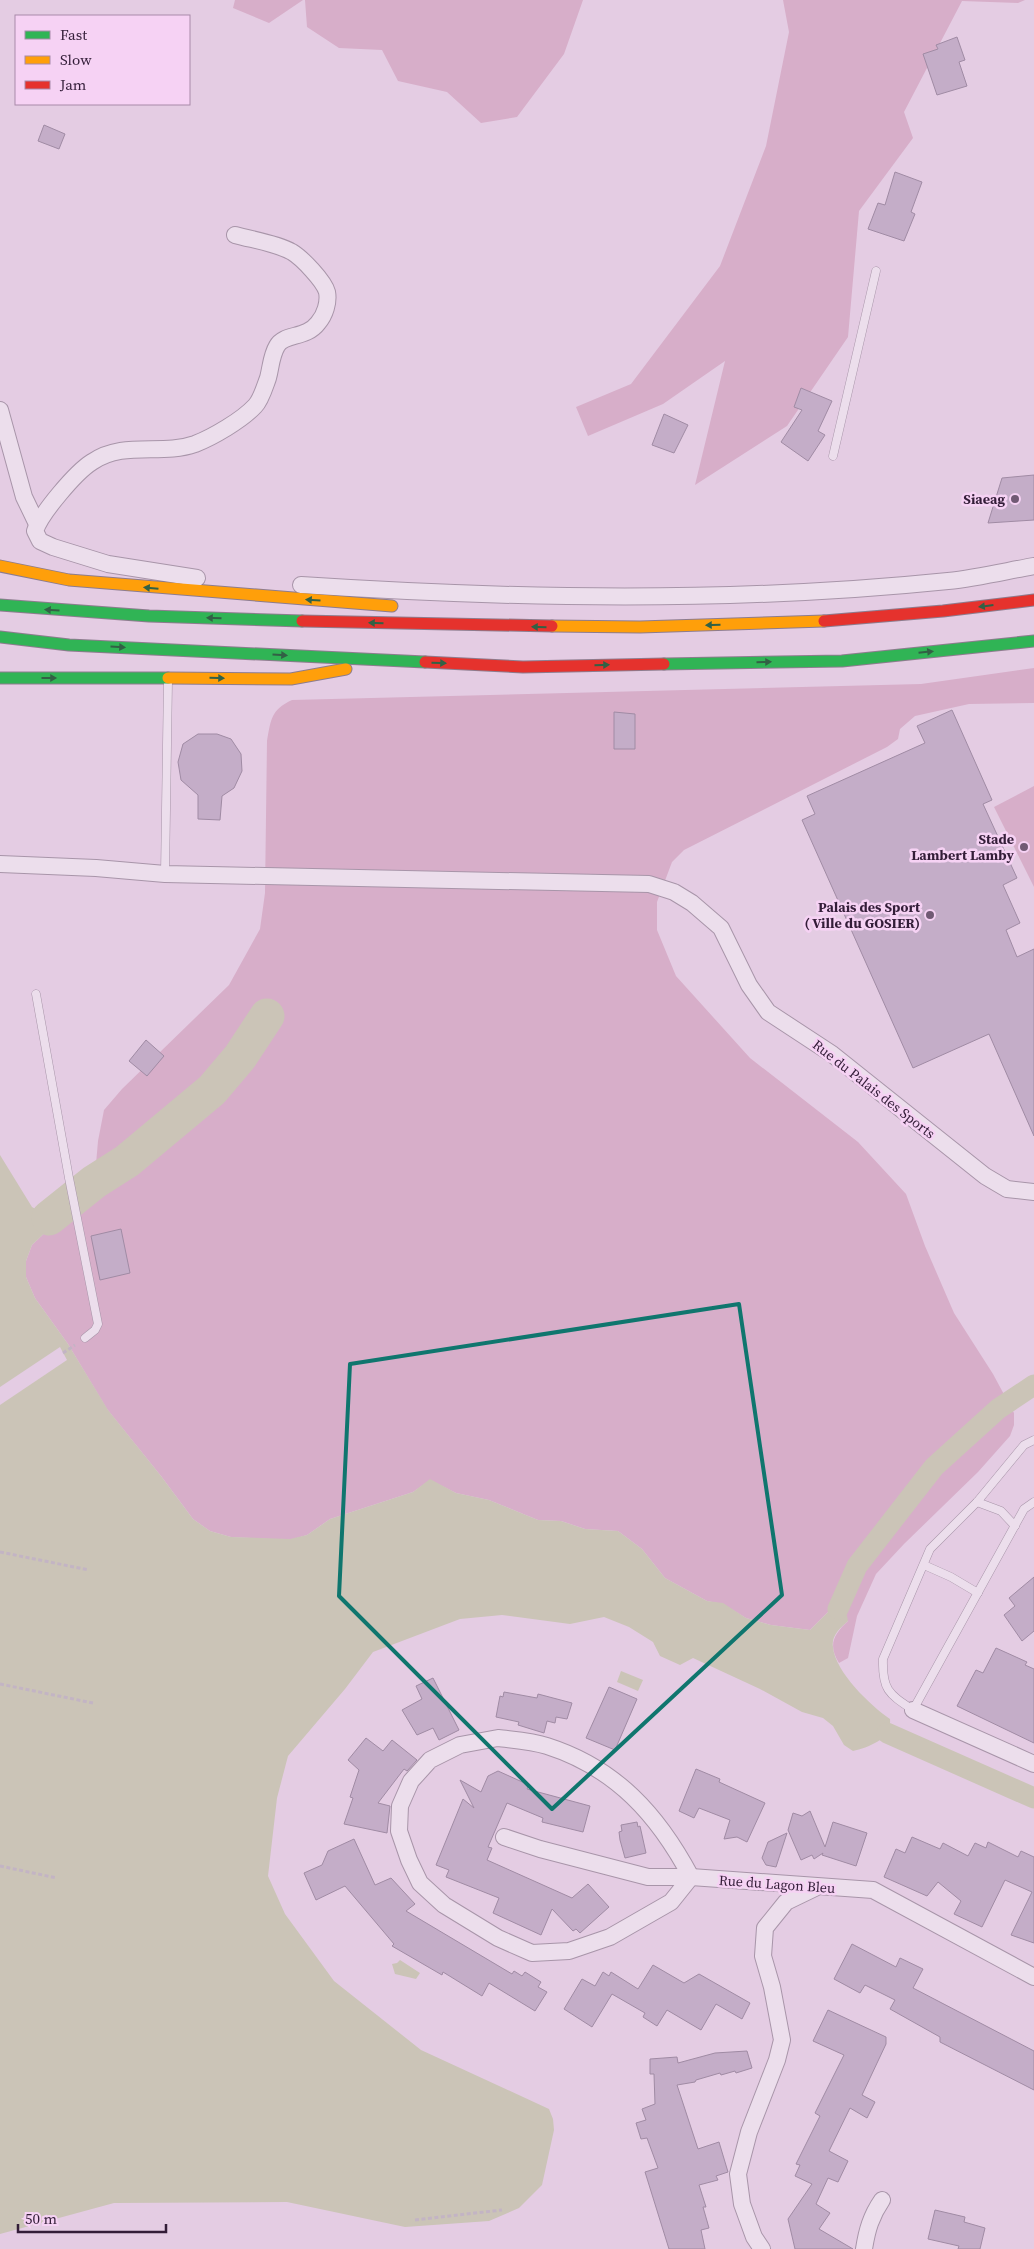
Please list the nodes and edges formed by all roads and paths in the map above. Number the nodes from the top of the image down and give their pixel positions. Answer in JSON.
{"nodes":[{"id":1,"x":235,"y":235,"type":"dead end"},
{"id":2,"x":876,"y":272,"type":"dead end"},
{"id":3,"x":0,"y":410,"type":"edge"},
{"id":4,"x":833,"y":456,"type":"dead end"},
{"id":5,"x":37,"y":524,"type":"junction"},
{"id":6,"x":0,"y":566,"type":"edge"},
{"id":7,"x":1034,"y":566,"type":"edge"},
{"id":8,"x":986,"y":594,"type":"dead end"},
{"id":9,"x":1034,"y":600,"type":"edge"},
{"id":10,"x":0,"y":605,"type":"edge"},
{"id":11,"x":401,"y":607,"type":"dead end"},
{"id":12,"x":508,"y":614,"type":"dead end"},
{"id":13,"x":831,"y":621,"type":"junction"},
{"id":14,"x":640,"y":627,"type":"junction"},
{"id":15,"x":0,"y":637,"type":"edge"},
{"id":16,"x":1033,"y":641,"type":"edge"},
{"id":17,"x":391,"y":661,"type":"junction"},
{"id":18,"x":0,"y":678,"type":"edge"},
{"id":19,"x":168,"y":678,"type":"junction"},
{"id":20,"x":0,"y":864,"type":"edge"},
{"id":21,"x":165,"y":874,"type":"junction"},
{"id":22,"x":36,"y":994,"type":"dead end"},
{"id":23,"x":1034,"y":1192,"type":"edge"},
{"id":24,"x":85,"y":1338,"type":"dead end"},
{"id":25,"x":1034,"y":1440,"type":"edge"},
{"id":26,"x":977,"y":1502,"type":"junction"},
{"id":27,"x":1034,"y":1502,"type":"edge"},
{"id":28,"x":1015,"y":1526,"type":"junction"},
{"id":29,"x":0,"y":1552,"type":"edge"},
{"id":30,"x":924,"y":1565,"type":"junction"},
{"id":31,"x":89,"y":1570,"type":"dead end"},
{"id":32,"x":978,"y":1593,"type":"junction"},
{"id":33,"x":0,"y":1684,"type":"edge"},
{"id":34,"x":93,"y":1703,"type":"dead end"},
{"id":35,"x":913,"y":1710,"type":"junction"},
{"id":36,"x":1034,"y":1764,"type":"edge"},
{"id":37,"x":504,"y":1837,"type":"dead end"},
{"id":38,"x":0,"y":1866,"type":"edge"},
{"id":39,"x":691,"y":1877,"type":"junction"},
{"id":40,"x":58,"y":1878,"type":"dead end"},
{"id":41,"x":817,"y":1887,"type":"junction"},
{"id":42,"x":1034,"y":1977,"type":"edge"},
{"id":43,"x":882,"y":2200,"type":"dead end"},
{"id":44,"x":502,"y":2210,"type":"dead end"},
{"id":45,"x":415,"y":2220,"type":"dead end"},
{"id":46,"x":762,"y":2249,"type":"edge"},
{"id":47,"x":864,"y":2249,"type":"edge"}],
"edges":[{"from":1,"to":5,"type":"street"},
{"from":2,"to":4,"type":"lane"},
{"from":3,"to":5,"type":"street"},
{"from":5,"to":7,"type":"street"},
{"from":11,"to":6,"type":"main road","one_way":true},
{"from":8,"to":13,"type":"main road"},
{"from":9,"to":13,"type":"main road","one_way":true},
{"from":14,"to":10,"type":"main road","one_way":true},
{"from":12,"to":14,"type":"main road"},
{"from":13,"to":14,"type":"main road","one_way":true},
{"from":15,"to":17,"type":"main road","one_way":true},
{"from":17,"to":16,"type":"main road","one_way":true},
{"from":19,"to":17,"type":"main road","one_way":true},
{"from":18,"to":19,"type":"main road","one_way":true},
{"from":19,"to":21,"type":"lane"},
{"from":20,"to":21,"type":"street","name":"Rue du Palais des Sports"},
{"from":21,"to":23,"type":"street","name":"Rue du Palais des Sports"},
{"from":22,"to":24,"type":"lane"},
{"from":25,"to":26,"type":"lane"},
{"from":26,"to":28,"type":"lane"},
{"from":26,"to":30,"type":"lane"},
{"from":27,"to":28,"type":"lane"},
{"from":28,"to":32,"type":"lane"},
{"from":29,"to":31,"type":"path"},
{"from":30,"to":32,"type":"lane"},
{"from":30,"to":35,"type":"lane"},
{"from":32,"to":35,"type":"lane"},
{"from":33,"to":34,"type":"path"},
{"from":35,"to":36,"type":"street"},
{"from":37,"to":39,"type":"street","name":"Rue du Lagon Bleu"},
{"from":38,"to":40,"type":"path"},
{"from":39,"to":39,"type":"street"},
{"from":39,"to":41,"type":"street","name":"Rue du Lagon Bleu"},
{"from":41,"to":42,"type":"street","name":"Rue du Lagon Bleu"},
{"from":41,"to":46,"type":"street"},
{"from":43,"to":47,"type":"street"},
{"from":44,"to":45,"type":"path"}]}
